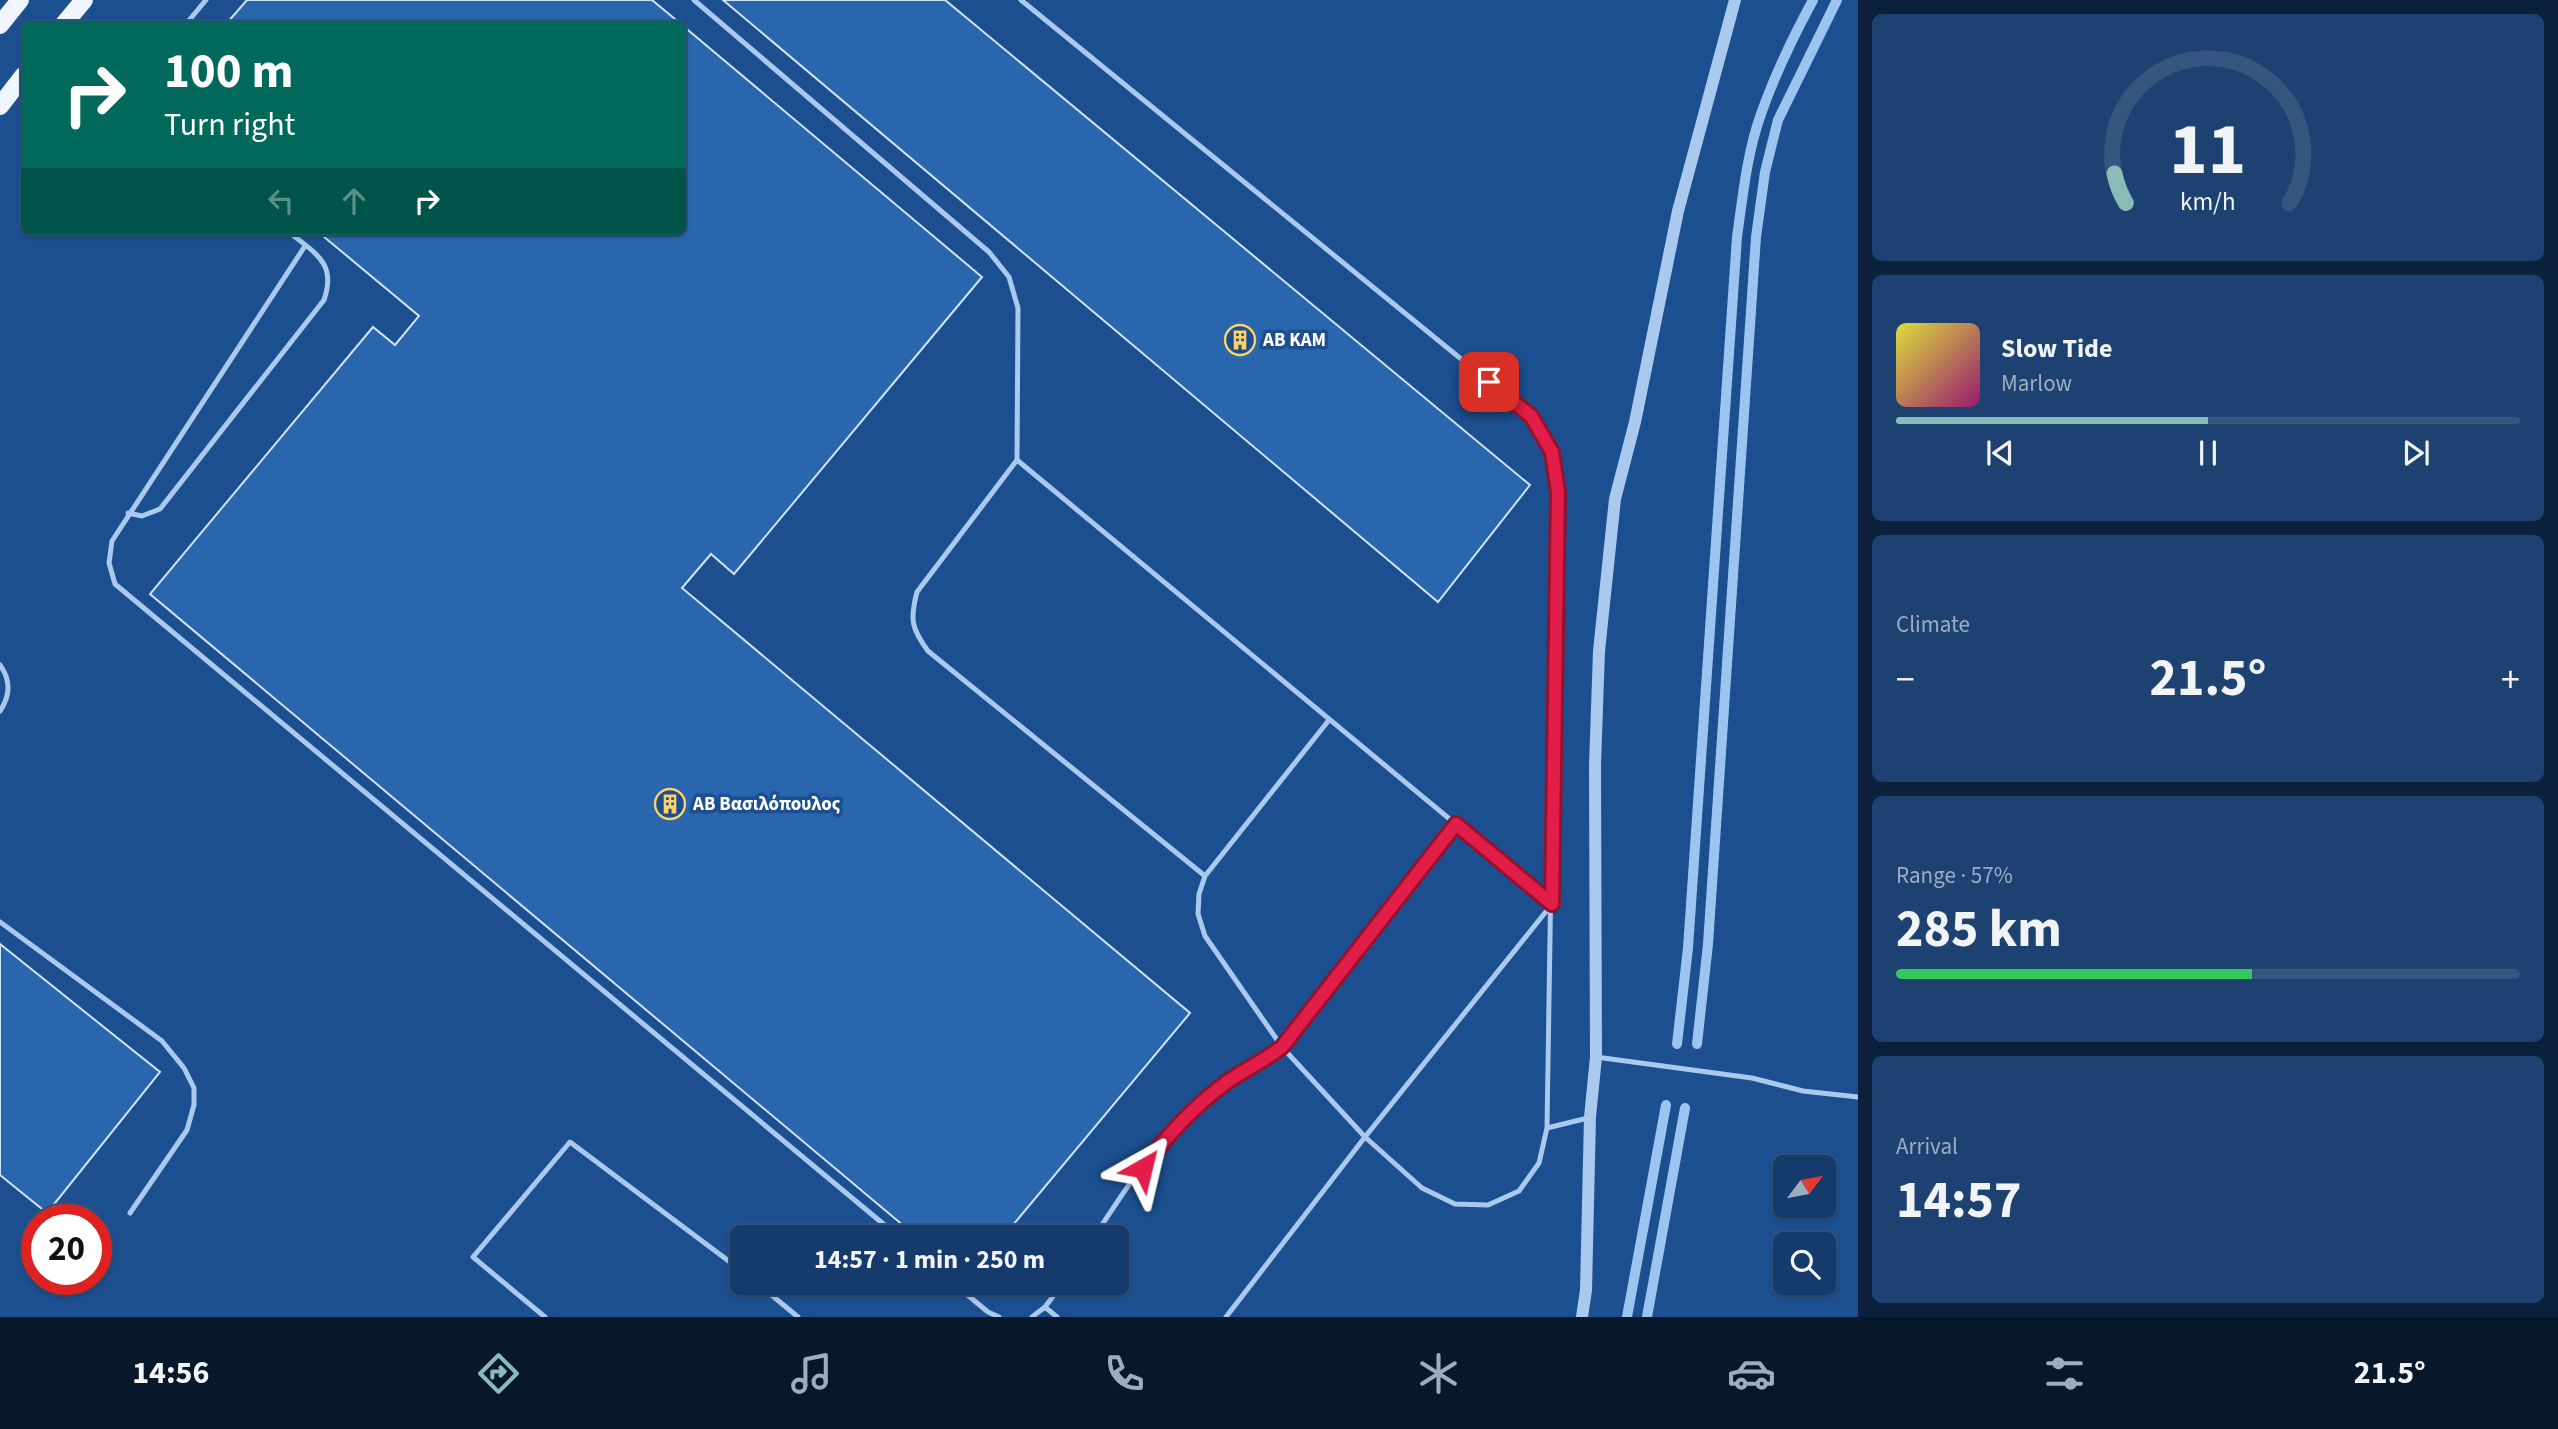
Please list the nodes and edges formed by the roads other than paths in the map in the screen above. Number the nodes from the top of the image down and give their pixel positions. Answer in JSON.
{"nodes":[{"id":1,"x":20,"y":0,"type":"edge"},
{"id":2,"x":84,"y":0,"type":"edge"},
{"id":3,"x":206,"y":0,"type":"edge"},
{"id":4,"x":694,"y":0,"type":"edge"},
{"id":5,"x":1021,"y":0,"type":"edge"},
{"id":6,"x":1735,"y":0,"type":"edge"},
{"id":7,"x":66,"y":21,"type":"edge"},
{"id":8,"x":188,"y":21,"type":"edge"},
{"id":9,"x":0,"y":25,"type":"edge"},
{"id":10,"x":21,"y":79,"type":"edge"},
{"id":11,"x":0,"y":106,"type":"edge"},
{"id":12,"x":293,"y":235,"type":"edge"},
{"id":13,"x":305,"y":246,"type":"junction"},
{"id":14,"x":1017,"y":460,"type":"junction"},
{"id":15,"x":128,"y":513,"type":"junction"},
{"id":16,"x":0,"y":666,"type":"edge"},
{"id":17,"x":0,"y":711,"type":"edge"},
{"id":18,"x":1329,"y":720,"type":"junction"},
{"id":19,"x":1456,"y":824,"type":"junction"},
{"id":20,"x":1205,"y":877,"type":"junction"},
{"id":21,"x":1552,"y":904,"type":"junction"},
{"id":22,"x":0,"y":922,"type":"edge"},
{"id":23,"x":1282,"y":1047,"type":"junction"},
{"id":24,"x":1596,"y":1057,"type":"junction"},
{"id":25,"x":1858,"y":1097,"type":"edge"},
{"id":26,"x":1590,"y":1118,"type":"junction"},
{"id":27,"x":1547,"y":1128,"type":"junction"},
{"id":28,"x":1365,"y":1137,"type":"junction"},
{"id":29,"x":130,"y":1213,"type":"dead end"},
{"id":30,"x":885,"y":1225,"type":"edge"},
{"id":31,"x":1103,"y":1225,"type":"edge"},
{"id":32,"x":730,"y":1261,"type":"edge"},
{"id":33,"x":771,"y":1295,"type":"edge"},
{"id":34,"x":967,"y":1295,"type":"edge"},
{"id":35,"x":1054,"y":1295,"type":"edge"},
{"id":36,"x":1045,"y":1307,"type":"junction"},
{"id":37,"x":545,"y":1317,"type":"edge"},
{"id":38,"x":798,"y":1317,"type":"edge"},
{"id":39,"x":999,"y":1317,"type":"edge"},
{"id":40,"x":1032,"y":1317,"type":"edge"},
{"id":41,"x":1057,"y":1317,"type":"edge"},
{"id":42,"x":1226,"y":1317,"type":"edge"},
{"id":43,"x":1582,"y":1317,"type":"edge"}],
"edges":[{"from":1,"to":9,"type":"main road"},
{"from":2,"to":7,"type":"main road"},
{"from":3,"to":8,"type":"lane"},
{"from":4,"to":14,"type":"lane"},
{"from":5,"to":21,"type":"lane"},
{"from":6,"to":24,"type":"street"},
{"from":10,"to":11,"type":"main road"},
{"from":12,"to":13,"type":"lane"},
{"from":13,"to":15,"type":"lane"},
{"from":13,"to":15,"type":"lane"},
{"from":14,"to":18,"type":"lane"},
{"from":14,"to":20,"type":"lane"},
{"from":15,"to":30,"type":"lane"},
{"from":16,"to":17,"type":"lane"},
{"from":18,"to":19,"type":"lane"},
{"from":18,"to":20,"type":"lane"},
{"from":19,"to":21,"type":"lane"},
{"from":19,"to":23,"type":"lane"},
{"from":20,"to":23,"type":"lane"},
{"from":21,"to":27,"type":"lane"},
{"from":21,"to":28,"type":"lane"},
{"from":22,"to":29,"type":"lane"},
{"from":23,"to":28,"type":"lane"},
{"from":23,"to":31,"type":"lane"},
{"from":24,"to":25,"type":"lane"},
{"from":24,"to":26,"type":"street"},
{"from":26,"to":27,"type":"lane"},
{"from":26,"to":43,"type":"street"},
{"from":27,"to":28,"type":"lane"},
{"from":28,"to":42,"type":"lane"},
{"from":32,"to":37,"type":"lane"},
{"from":33,"to":38,"type":"lane"},
{"from":34,"to":39,"type":"lane"},
{"from":35,"to":36,"type":"lane"},
{"from":36,"to":40,"type":"lane"},
{"from":36,"to":41,"type":"lane"}]}
